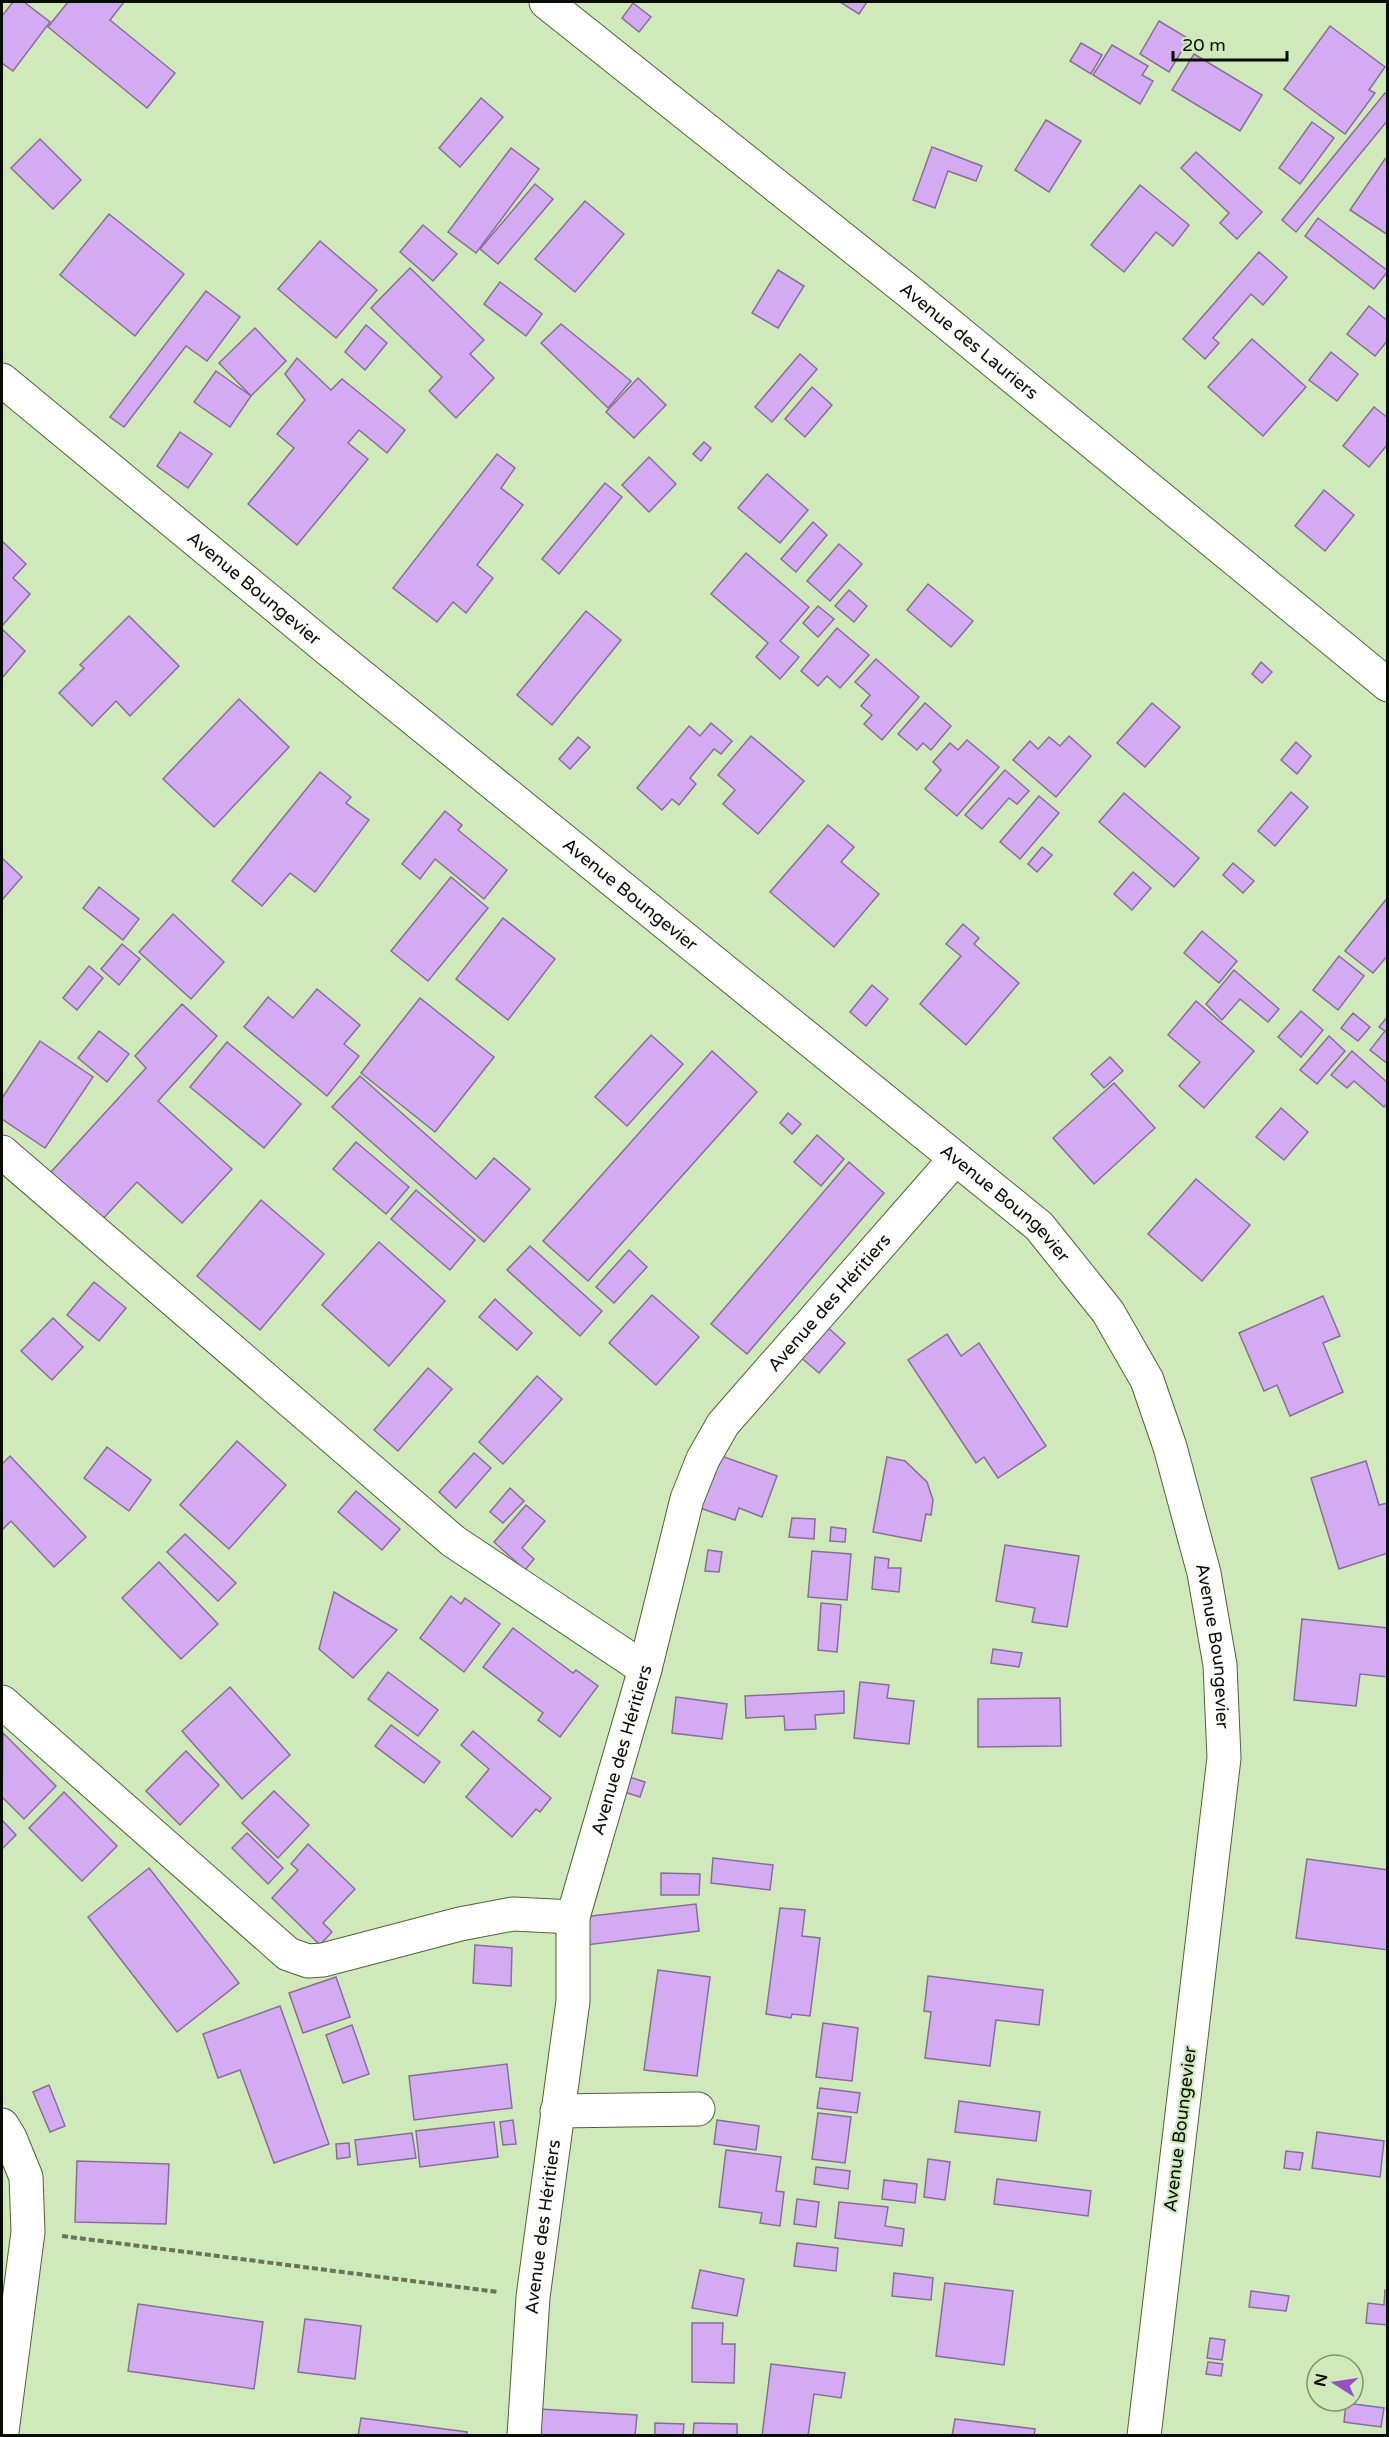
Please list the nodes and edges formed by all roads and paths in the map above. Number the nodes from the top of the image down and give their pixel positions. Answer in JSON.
{"nodes":[{"id":1,"x":546,"y":2,"type":"edge"},
{"id":2,"x":2,"y":380,"type":"edge"},
{"id":3,"x":1388,"y":685,"type":"edge"},
{"id":4,"x":2,"y":1152,"type":"edge"},
{"id":5,"x":955,"y":1159,"type":"junction"},
{"id":6,"x":645,"y":1669,"type":"junction"},
{"id":7,"x":2,"y":1702,"type":"edge"},
{"id":8,"x":573,"y":1917,"type":"junction"},
{"id":9,"x":698,"y":2109,"type":"dead end"},
{"id":10,"x":557,"y":2111,"type":"junction"},
{"id":11,"x":2,"y":2125,"type":"edge"},
{"id":12,"x":28,"y":2232,"type":"junction"},
{"id":13,"x":533,"y":2297,"type":"junction"},
{"id":14,"x":2,"y":2432,"type":"edge"},
{"id":15,"x":524,"y":2436,"type":"edge"},
{"id":16,"x":1144,"y":2436,"type":"edge"}],
"edges":[{"from":1,"to":3,"type":"street","name":"Avenue des Lauriers"},
{"from":2,"to":5,"type":"street","name":"Avenue Boungevier"},
{"from":4,"to":6,"type":"street"},
{"from":5,"to":6,"type":"street","name":"Avenue des Héritiers"},
{"from":5,"to":16,"type":"street","name":"Avenue Boungevier"},
{"from":6,"to":8,"type":"street","name":"Avenue des Héritiers"},
{"from":7,"to":8,"type":"street"},
{"from":8,"to":10,"type":"street","name":"Avenue des Héritiers"},
{"from":9,"to":10,"type":"street"},
{"from":10,"to":13,"type":"street","name":"Avenue des Héritiers"},
{"from":11,"to":12,"type":"street"},
{"from":12,"to":13,"type":"path"},
{"from":12,"to":14,"type":"street"},
{"from":13,"to":15,"type":"street","name":"Avenue des Héritiers"}]}
